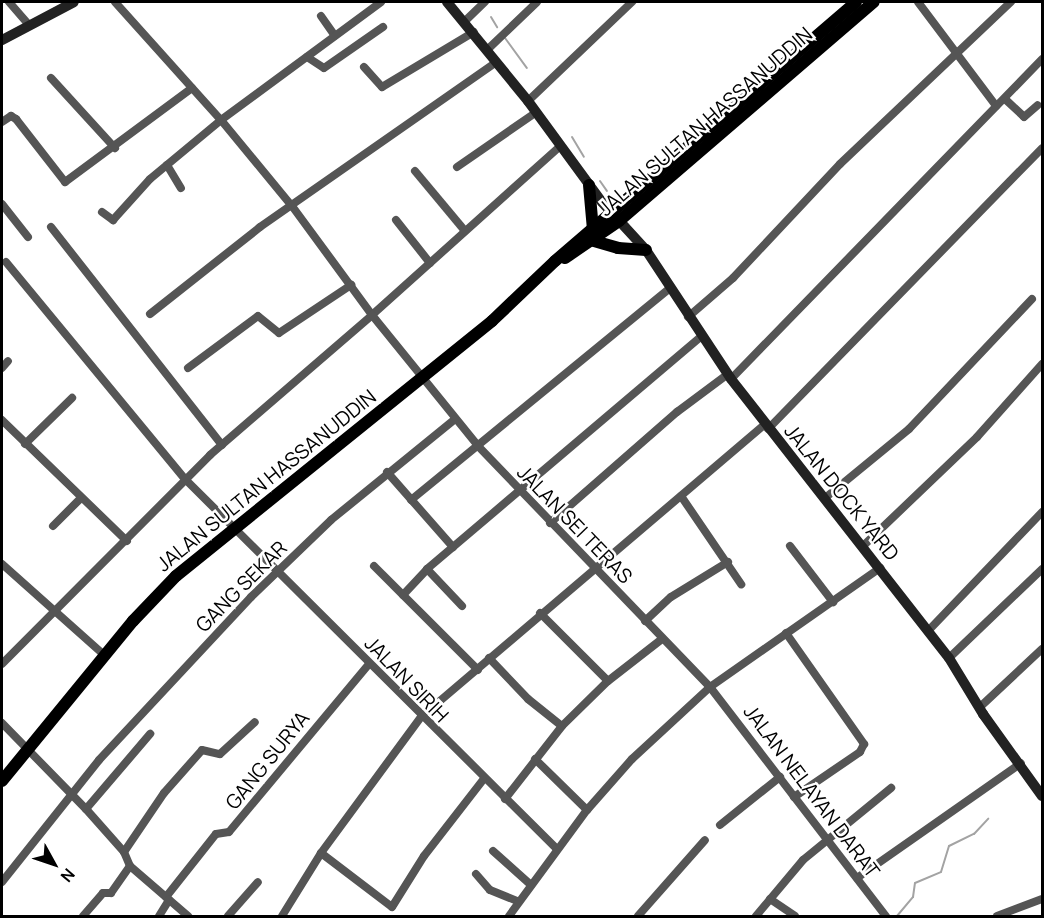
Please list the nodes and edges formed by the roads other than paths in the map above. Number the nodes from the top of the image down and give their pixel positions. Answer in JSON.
{"nodes":[{"id":1,"x":9,"y":2,"type":"edge"},
{"id":2,"x":74,"y":2,"type":"edge"},
{"id":3,"x":115,"y":2,"type":"edge"},
{"id":4,"x":381,"y":2,"type":"edge"},
{"id":5,"x":447,"y":2,"type":"edge"},
{"id":6,"x":485,"y":2,"type":"edge"},
{"id":7,"x":537,"y":2,"type":"edge"},
{"id":8,"x":632,"y":2,"type":"edge"},
{"id":9,"x":856,"y":2,"type":"edge"},
{"id":10,"x":874,"y":2,"type":"edge"},
{"id":11,"x":918,"y":2,"type":"edge"},
{"id":12,"x":1011,"y":2,"type":"edge"},
{"id":13,"x":321,"y":16,"type":"dead end"},
{"id":14,"x":464,"y":22,"type":"junction"},
{"id":15,"x":28,"y":24,"type":"junction"},
{"id":16,"x":383,"y":27,"type":"dead end"},
{"id":17,"x":474,"y":32,"type":"junction"},
{"id":18,"x":335,"y":36,"type":"junction"},
{"id":19,"x":2,"y":40,"type":"edge"},
{"id":20,"x":487,"y":50,"type":"junction"},
{"id":21,"x":956,"y":52,"type":"junction"},
{"id":22,"x":307,"y":57,"type":"junction"},
{"id":23,"x":1042,"y":59,"type":"edge"},
{"id":24,"x":495,"y":63,"type":"junction"},
{"id":25,"x":364,"y":67,"type":"dead end"},
{"id":26,"x":51,"y":78,"type":"dead end"},
{"id":27,"x":192,"y":88,"type":"junction"},
{"id":28,"x":1005,"y":99,"type":"junction"},
{"id":29,"x":528,"y":101,"type":"junction"},
{"id":30,"x":1038,"y":105,"type":"dead end"},
{"id":31,"x":996,"y":106,"type":"junction"},
{"id":32,"x":535,"y":113,"type":"junction"},
{"id":33,"x":221,"y":120,"type":"junction"},
{"id":34,"x":2,"y":122,"type":"edge"},
{"id":35,"x":559,"y":147,"type":"junction"},
{"id":36,"x":115,"y":148,"type":"junction"},
{"id":37,"x":1042,"y":148,"type":"edge"},
{"id":38,"x":167,"y":165,"type":"junction"},
{"id":39,"x":457,"y":167,"type":"dead end"},
{"id":40,"x":415,"y":171,"type":"dead end"},
{"id":41,"x":589,"y":185,"type":"junction"},
{"id":42,"x":181,"y":188,"type":"dead end"},
{"id":43,"x":2,"y":204,"type":"edge"},
{"id":44,"x":292,"y":206,"type":"junction"},
{"id":45,"x":102,"y":212,"type":"dead end"},
{"id":46,"x":615,"y":216,"type":"junction"},
{"id":47,"x":396,"y":220,"type":"dead end"},
{"id":48,"x":51,"y":227,"type":"dead end"},
{"id":49,"x":465,"y":231,"type":"junction"},
{"id":50,"x":594,"y":236,"type":"junction"},
{"id":51,"x":28,"y":237,"type":"dead end"},
{"id":52,"x":646,"y":250,"type":"junction"},
{"id":53,"x":6,"y":262,"type":"dead end"},
{"id":54,"x":430,"y":263,"type":"junction"},
{"id":55,"x":351,"y":285,"type":"junction"},
{"id":56,"x":670,"y":288,"type":"junction"},
{"id":57,"x":1032,"y":299,"type":"dead end"},
{"id":58,"x":150,"y":314,"type":"dead end"},
{"id":59,"x":372,"y":315,"type":"junction"},
{"id":60,"x":688,"y":317,"type":"junction"},
{"id":61,"x":701,"y":337,"type":"junction"},
{"id":62,"x":8,"y":361,"type":"dead end"},
{"id":63,"x":1042,"y":364,"type":"edge"},
{"id":64,"x":2,"y":368,"type":"edge"},
{"id":65,"x":188,"y":368,"type":"dead end"},
{"id":66,"x":730,"y":376,"type":"junction"},
{"id":67,"x":422,"y":379,"type":"junction"},
{"id":68,"x":72,"y":398,"type":"dead end"},
{"id":69,"x":2,"y":420,"type":"edge"},
{"id":70,"x":454,"y":420,"type":"junction"},
{"id":71,"x":769,"y":425,"type":"junction"},
{"id":72,"x":25,"y":444,"type":"junction"},
{"id":73,"x":222,"y":445,"type":"junction"},
{"id":74,"x":478,"y":446,"type":"junction"},
{"id":75,"x":387,"y":472,"type":"junction"},
{"id":76,"x":186,"y":480,"type":"junction"},
{"id":77,"x":519,"y":492,"type":"junction"},
{"id":78,"x":828,"y":494,"type":"junction"},
{"id":79,"x":681,"y":496,"type":"junction"},
{"id":80,"x":80,"y":499,"type":"junction"},
{"id":81,"x":411,"y":500,"type":"junction"},
{"id":82,"x":1042,"y":512,"type":"edge"},
{"id":83,"x":550,"y":523,"type":"junction"},
{"id":84,"x":53,"y":526,"type":"dead end"},
{"id":85,"x":235,"y":529,"type":"junction"},
{"id":86,"x":127,"y":541,"type":"junction"},
{"id":87,"x":790,"y":546,"type":"dead end"},
{"id":88,"x":453,"y":547,"type":"junction"},
{"id":89,"x":862,"y":547,"type":"junction"},
{"id":90,"x":728,"y":562,"type":"junction"},
{"id":91,"x":2,"y":564,"type":"edge"},
{"id":92,"x":374,"y":566,"type":"dead end"},
{"id":93,"x":880,"y":568,"type":"junction"},
{"id":94,"x":427,"y":569,"type":"junction"},
{"id":95,"x":595,"y":569,"type":"junction"},
{"id":96,"x":1042,"y":569,"type":"edge"},
{"id":97,"x":279,"y":571,"type":"junction"},
{"id":98,"x":741,"y":584,"type":"dead end"},
{"id":99,"x":403,"y":595,"type":"junction"},
{"id":100,"x":833,"y":602,"type":"junction"},
{"id":101,"x":462,"y":606,"type":"dead end"},
{"id":102,"x":54,"y":610,"type":"junction"},
{"id":103,"x":540,"y":613,"type":"junction"},
{"id":104,"x":645,"y":621,"type":"junction"},
{"id":105,"x":928,"y":631,"type":"junction"},
{"id":106,"x":786,"y":633,"type":"junction"},
{"id":107,"x":662,"y":639,"type":"junction"},
{"id":108,"x":1042,"y":649,"type":"edge"},
{"id":109,"x":105,"y":655,"type":"junction"},
{"id":110,"x":489,"y":658,"type":"junction"},
{"id":111,"x":949,"y":658,"type":"junction"},
{"id":112,"x":2,"y":664,"type":"edge"},
{"id":113,"x":369,"y":664,"type":"junction"},
{"id":114,"x":478,"y":670,"type":"junction"},
{"id":115,"x":608,"y":681,"type":"junction"},
{"id":116,"x":710,"y":687,"type":"junction"},
{"id":117,"x":980,"y":707,"type":"junction"},
{"id":118,"x":421,"y":717,"type":"junction"},
{"id":119,"x":255,"y":722,"type":"dead end"},
{"id":120,"x":2,"y":723,"type":"edge"},
{"id":121,"x":562,"y":726,"type":"junction"},
{"id":122,"x":150,"y":734,"type":"dead end"},
{"id":123,"x":28,"y":747,"type":"junction"},
{"id":124,"x":535,"y":759,"type":"junction"},
{"id":125,"x":1021,"y":763,"type":"junction"},
{"id":126,"x":780,"y":777,"type":"junction"},
{"id":127,"x":483,"y":780,"type":"junction"},
{"id":128,"x":2,"y":781,"type":"edge"},
{"id":129,"x":891,"y":788,"type":"dead end"},
{"id":130,"x":69,"y":795,"type":"junction"},
{"id":131,"x":794,"y":796,"type":"junction"},
{"id":132,"x":1042,"y":796,"type":"edge"},
{"id":133,"x":505,"y":799,"type":"junction"},
{"id":134,"x":86,"y":808,"type":"junction"},
{"id":135,"x":587,"y":810,"type":"junction"},
{"id":136,"x":720,"y":825,"type":"dead end"},
{"id":137,"x":705,"y":840,"type":"dead end"},
{"id":138,"x":828,"y":840,"type":"junction"},
{"id":139,"x":557,"y":849,"type":"junction"},
{"id":140,"x":493,"y":851,"type":"dead end"},
{"id":141,"x":124,"y":852,"type":"junction"},
{"id":142,"x":321,"y":853,"type":"junction"},
{"id":143,"x":130,"y":866,"type":"junction"},
{"id":144,"x":476,"y":874,"type":"dead end"},
{"id":145,"x":857,"y":878,"type":"junction"},
{"id":146,"x":2,"y":882,"type":"edge"},
{"id":147,"x":258,"y":882,"type":"dead end"},
{"id":148,"x":531,"y":885,"type":"junction"},
{"id":149,"x":168,"y":899,"type":"junction"},
{"id":150,"x":770,"y":899,"type":"junction"},
{"id":151,"x":1042,"y":899,"type":"edge"},
{"id":152,"x":519,"y":902,"type":"junction"},
{"id":153,"x":83,"y":916,"type":"edge"},
{"id":154,"x":159,"y":916,"type":"edge"},
{"id":155,"x":188,"y":916,"type":"edge"},
{"id":156,"x":228,"y":916,"type":"edge"},
{"id":157,"x":282,"y":916,"type":"edge"},
{"id":158,"x":509,"y":916,"type":"edge"},
{"id":159,"x":638,"y":916,"type":"edge"},
{"id":160,"x":756,"y":916,"type":"edge"},
{"id":161,"x":795,"y":916,"type":"edge"},
{"id":162,"x":885,"y":916,"type":"edge"},
{"id":163,"x":997,"y":916,"type":"edge"}],
"edges":[{"from":1,"to":15,"type":"street"},
{"from":2,"to":15,"type":"street"},
{"from":3,"to":27,"type":"street","name":"JALAN SEI TERAS"},
{"from":4,"to":18,"type":"street"},
{"from":5,"to":14,"type":"street","name":"JALAN DOCK YARD"},
{"from":6,"to":14,"type":"street"},
{"from":7,"to":20,"type":"street"},
{"from":8,"to":29,"type":"street"},
{"from":9,"to":46,"type":"main road","name":"JALAN SULTAN HASSANUDDIN"},
{"from":10,"to":46,"type":"main road","name":"JALAN SULTAN HASSANUDDIN"},
{"from":11,"to":21,"type":"street"},
{"from":12,"to":21,"type":"street"},
{"from":13,"to":18,"type":"street"},
{"from":14,"to":17,"type":"street","name":"JALAN DOCK YARD"},
{"from":15,"to":19,"type":"street"},
{"from":16,"to":22,"type":"street"},
{"from":17,"to":20,"type":"street","name":"JALAN DOCK YARD"},
{"from":17,"to":25,"type":"street"},
{"from":18,"to":22,"type":"street"},
{"from":20,"to":24,"type":"street","name":"JALAN DOCK YARD"},
{"from":21,"to":31,"type":"street"},
{"from":21,"to":60,"type":"street"},
{"from":22,"to":33,"type":"street"},
{"from":23,"to":28,"type":"street"},
{"from":24,"to":29,"type":"street","name":"JALAN DOCK YARD"},
{"from":24,"to":44,"type":"street"},
{"from":26,"to":36,"type":"street"},
{"from":27,"to":33,"type":"street","name":"JALAN SEI TERAS"},
{"from":27,"to":36,"type":"street"},
{"from":28,"to":30,"type":"street"},
{"from":28,"to":31,"type":"street"},
{"from":29,"to":32,"type":"street","name":"JALAN DOCK YARD"},
{"from":31,"to":66,"type":"street"},
{"from":32,"to":35,"type":"street","name":"JALAN DOCK YARD"},
{"from":32,"to":39,"type":"street"},
{"from":33,"to":38,"type":"street"},
{"from":33,"to":44,"type":"street","name":"JALAN SEI TERAS"},
{"from":34,"to":36,"type":"street"},
{"from":35,"to":41,"type":"street","name":"JALAN DOCK YARD"},
{"from":35,"to":49,"type":"street"},
{"from":37,"to":71,"type":"street"},
{"from":38,"to":42,"type":"street"},
{"from":38,"to":45,"type":"street"},
{"from":40,"to":49,"type":"street"},
{"from":41,"to":46,"type":"street","name":"JALAN DOCK YARD"},
{"from":41,"to":50,"type":"main road"},
{"from":43,"to":51,"type":"street"},
{"from":44,"to":55,"type":"street","name":"JALAN SEI TERAS"},
{"from":44,"to":58,"type":"street"},
{"from":46,"to":50,"type":"main road","name":"JALAN SULTAN HASSANUDDIN"},
{"from":46,"to":52,"type":"street","name":"JALAN DOCK YARD"},
{"from":47,"to":54,"type":"street"},
{"from":48,"to":73,"type":"street"},
{"from":49,"to":54,"type":"street"},
{"from":50,"to":52,"type":"main road"},
{"from":50,"to":67,"type":"main road","name":"JALAN SULTAN HASSANUDDIN"},
{"from":52,"to":56,"type":"street","name":"JALAN DOCK YARD"},
{"from":53,"to":76,"type":"street","name":"JALAN SIRIH"},
{"from":54,"to":59,"type":"street"},
{"from":55,"to":59,"type":"street","name":"JALAN SEI TERAS"},
{"from":55,"to":65,"type":"street"},
{"from":56,"to":60,"type":"street","name":"JALAN DOCK YARD"},
{"from":56,"to":74,"type":"street"},
{"from":57,"to":78,"type":"street"},
{"from":59,"to":67,"type":"street","name":"JALAN SEI TERAS"},
{"from":59,"to":73,"type":"street"},
{"from":60,"to":61,"type":"street","name":"JALAN DOCK YARD"},
{"from":61,"to":66,"type":"street","name":"JALAN DOCK YARD"},
{"from":61,"to":77,"type":"street"},
{"from":62,"to":64,"type":"street"},
{"from":63,"to":89,"type":"street"},
{"from":66,"to":71,"type":"street","name":"JALAN DOCK YARD"},
{"from":66,"to":83,"type":"street"},
{"from":67,"to":70,"type":"street","name":"JALAN SEI TERAS"},
{"from":67,"to":85,"type":"main road","name":"JALAN SULTAN HASSANUDDIN"},
{"from":68,"to":72,"type":"street"},
{"from":69,"to":72,"type":"street"},
{"from":70,"to":74,"type":"street","name":"JALAN SEI TERAS"},
{"from":70,"to":75,"type":"street","name":"GANG SEKAR"},
{"from":71,"to":78,"type":"street","name":"JALAN DOCK YARD"},
{"from":71,"to":79,"type":"street"},
{"from":72,"to":80,"type":"street"},
{"from":73,"to":76,"type":"street"},
{"from":74,"to":77,"type":"street","name":"JALAN SEI TERAS"},
{"from":74,"to":81,"type":"street"},
{"from":75,"to":81,"type":"street"},
{"from":75,"to":97,"type":"street","name":"GANG SEKAR"},
{"from":76,"to":85,"type":"street","name":"JALAN SIRIH"},
{"from":76,"to":86,"type":"street"},
{"from":77,"to":83,"type":"street","name":"JALAN SEI TERAS"},
{"from":77,"to":88,"type":"street"},
{"from":78,"to":89,"type":"street","name":"JALAN DOCK YARD"},
{"from":79,"to":90,"type":"street"},
{"from":79,"to":95,"type":"street"},
{"from":80,"to":84,"type":"street"},
{"from":80,"to":86,"type":"street"},
{"from":81,"to":88,"type":"street"},
{"from":82,"to":105,"type":"street"},
{"from":83,"to":95,"type":"street","name":"JALAN SEI TERAS"},
{"from":85,"to":97,"type":"street","name":"JALAN SIRIH"},
{"from":85,"to":109,"type":"main road","name":"JALAN SULTAN HASSANUDDIN"},
{"from":86,"to":102,"type":"street"},
{"from":87,"to":100,"type":"street"},
{"from":88,"to":94,"type":"street"},
{"from":89,"to":93,"type":"street","name":"JALAN DOCK YARD"},
{"from":90,"to":98,"type":"street"},
{"from":90,"to":104,"type":"street"},
{"from":91,"to":102,"type":"street"},
{"from":92,"to":99,"type":"street"},
{"from":93,"to":100,"type":"street"},
{"from":93,"to":105,"type":"street","name":"JALAN DOCK YARD"},
{"from":94,"to":99,"type":"street"},
{"from":94,"to":101,"type":"street"},
{"from":95,"to":103,"type":"street"},
{"from":95,"to":104,"type":"street","name":"JALAN SEI TERAS"},
{"from":96,"to":111,"type":"street"},
{"from":97,"to":113,"type":"street","name":"JALAN SIRIH"},
{"from":97,"to":130,"type":"street","name":"GANG SEKAR"},
{"from":99,"to":114,"type":"street"},
{"from":100,"to":106,"type":"street"},
{"from":102,"to":109,"type":"street"},
{"from":102,"to":112,"type":"street"},
{"from":103,"to":110,"type":"street"},
{"from":103,"to":115,"type":"street"},
{"from":104,"to":107,"type":"street","name":"JALAN SEI TERAS"},
{"from":105,"to":111,"type":"street","name":"JALAN DOCK YARD"},
{"from":106,"to":116,"type":"street"},
{"from":106,"to":131,"type":"street"},
{"from":107,"to":115,"type":"street"},
{"from":107,"to":116,"type":"street","name":"JALAN SEI TERAS"},
{"from":108,"to":117,"type":"street"},
{"from":109,"to":123,"type":"main road","name":"JALAN SULTAN HASSANUDDIN"},
{"from":110,"to":114,"type":"street"},
{"from":110,"to":121,"type":"street"},
{"from":111,"to":117,"type":"street","name":"JALAN DOCK YARD"},
{"from":113,"to":118,"type":"street","name":"JALAN SIRIH"},
{"from":113,"to":149,"type":"street","name":"GANG SURYA"},
{"from":114,"to":118,"type":"street"},
{"from":115,"to":121,"type":"street"},
{"from":116,"to":126,"type":"street","name":"JALAN NELAYAN DARAT"},
{"from":116,"to":135,"type":"street"},
{"from":117,"to":125,"type":"street","name":"JALAN DOCK YARD"},
{"from":118,"to":127,"type":"street","name":"JALAN SIRIH"},
{"from":118,"to":142,"type":"street"},
{"from":119,"to":141,"type":"street"},
{"from":120,"to":123,"type":"street"},
{"from":121,"to":124,"type":"street"},
{"from":122,"to":134,"type":"street"},
{"from":123,"to":128,"type":"main road","name":"JALAN SULTAN HASSANUDDIN"},
{"from":123,"to":130,"type":"street"},
{"from":124,"to":133,"type":"street"},
{"from":124,"to":135,"type":"street"},
{"from":125,"to":132,"type":"street","name":"JALAN DOCK YARD"},
{"from":125,"to":145,"type":"street"},
{"from":126,"to":131,"type":"street","name":"JALAN NELAYAN DARAT"},
{"from":126,"to":136,"type":"street"},
{"from":127,"to":133,"type":"street","name":"JALAN SIRIH"},
{"from":127,"to":142,"type":"street"},
{"from":129,"to":138,"type":"street"},
{"from":130,"to":134,"type":"street"},
{"from":130,"to":146,"type":"street","name":"GANG SEKAR"},
{"from":131,"to":138,"type":"street","name":"JALAN NELAYAN DARAT"},
{"from":133,"to":139,"type":"street","name":"JALAN SIRIH"},
{"from":134,"to":141,"type":"street"},
{"from":135,"to":139,"type":"street"},
{"from":137,"to":159,"type":"street"},
{"from":138,"to":145,"type":"street","name":"JALAN NELAYAN DARAT"},
{"from":138,"to":150,"type":"street"},
{"from":139,"to":148,"type":"street"},
{"from":140,"to":148,"type":"street"},
{"from":141,"to":143,"type":"street"},
{"from":142,"to":157,"type":"street"},
{"from":143,"to":149,"type":"street"},
{"from":143,"to":153,"type":"street"},
{"from":144,"to":152,"type":"street"},
{"from":145,"to":162,"type":"street","name":"JALAN NELAYAN DARAT"},
{"from":147,"to":156,"type":"street"},
{"from":148,"to":152,"type":"street"},
{"from":149,"to":154,"type":"street","name":"GANG SURYA"},
{"from":149,"to":155,"type":"street"},
{"from":150,"to":160,"type":"street"},
{"from":150,"to":161,"type":"street"},
{"from":151,"to":163,"type":"street"},
{"from":152,"to":158,"type":"street"}]}
